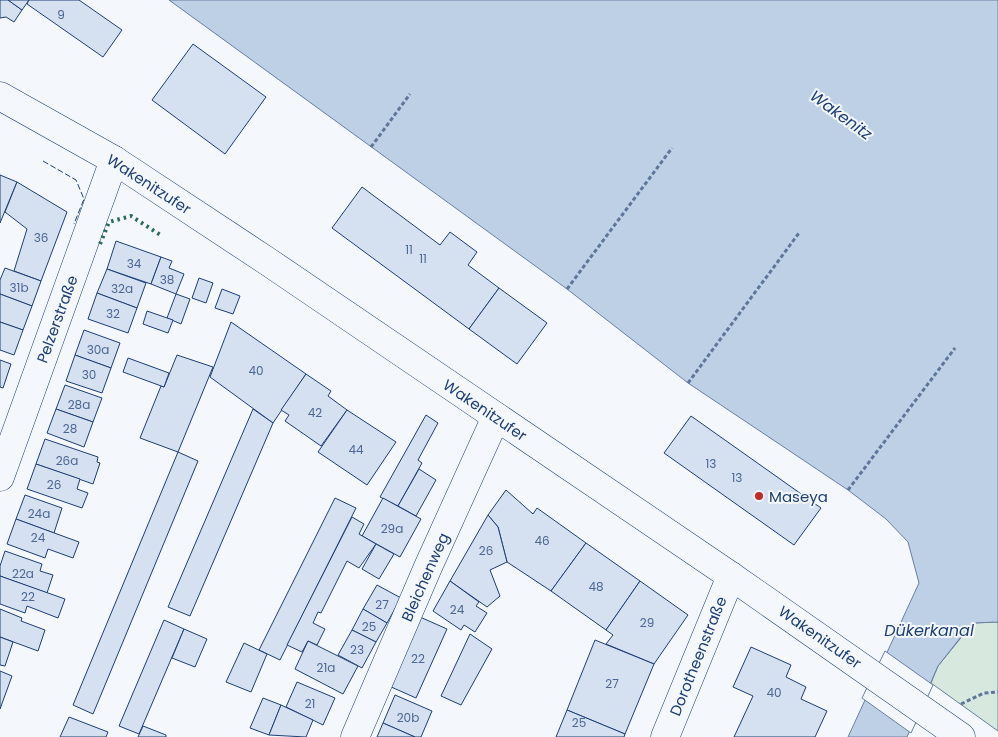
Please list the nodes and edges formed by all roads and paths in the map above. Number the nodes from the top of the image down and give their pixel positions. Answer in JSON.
{"nodes":[{"id":1,"x":410,"y":94,"type":"dead end"},
{"id":2,"x":0,"y":96,"type":"edge"},
{"id":3,"x":371,"y":147,"type":"dead end"},
{"id":4,"x":672,"y":148,"type":"dead end"},
{"id":5,"x":114,"y":160,"type":"junction"},
{"id":6,"x":799,"y":233,"type":"dead end"},
{"id":7,"x":568,"y":289,"type":"dead end"},
{"id":8,"x":955,"y":348,"type":"dead end"},
{"id":9,"x":688,"y":383,"type":"dead end"},
{"id":10,"x":496,"y":417,"type":"junction"},
{"id":11,"x":0,"y":478,"type":"edge"},
{"id":12,"x":848,"y":490,"type":"dead end"},
{"id":13,"x":731,"y":576,"type":"junction"},
{"id":14,"x":998,"y":692,"type":"edge"},
{"id":15,"x":984,"y":693,"type":"dead end"},
{"id":16,"x":355,"y":737,"type":"edge"},
{"id":17,"x":665,"y":737,"type":"edge"},
{"id":18,"x":961,"y":737,"type":"edge"}],
"edges":[{"from":1,"to":3,"type":"path"},
{"from":2,"to":5,"type":"street","name":"Wakenitzufer"},
{"from":4,"to":7,"type":"path"},
{"from":5,"to":10,"type":"street","name":"Wakenitzufer"},
{"from":5,"to":11,"type":"street","name":"Pelzerstraße"},
{"from":6,"to":9,"type":"path"},
{"from":8,"to":12,"type":"path"},
{"from":10,"to":13,"type":"street","name":"Wakenitzufer"},
{"from":10,"to":16,"type":"street","name":"Bleichenweg"},
{"from":13,"to":17,"type":"street","name":"Dorotheenstraße"},
{"from":13,"to":18,"type":"street","name":"Wakenitzufer"},
{"from":14,"to":15,"type":"path"}]}
